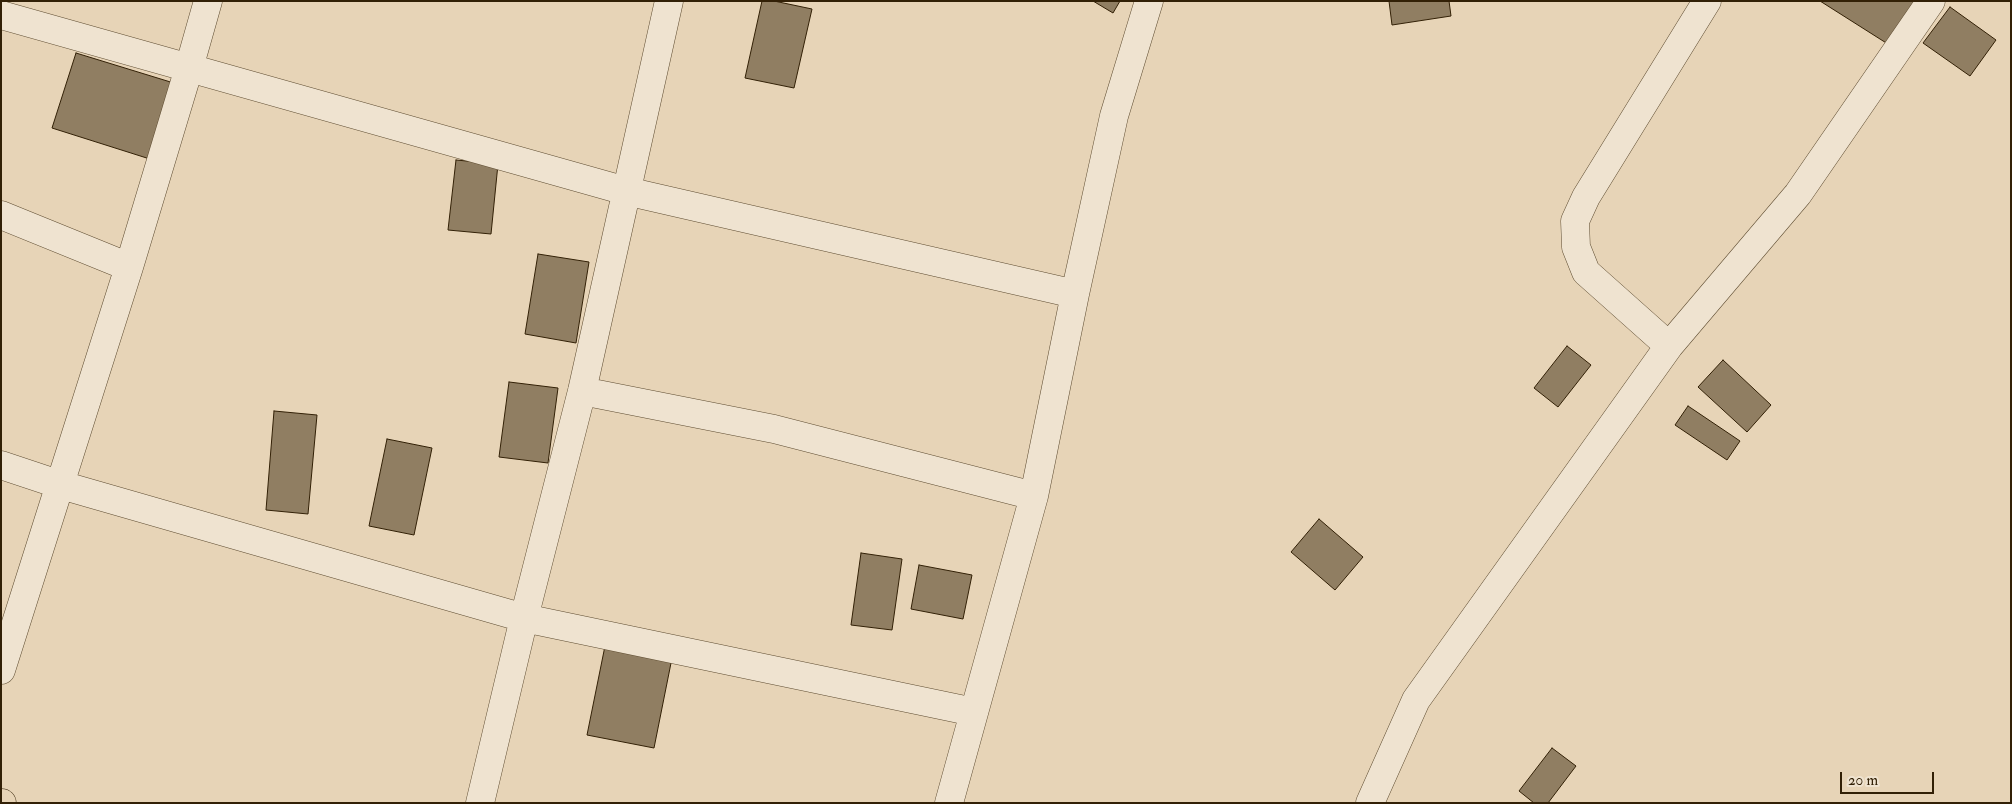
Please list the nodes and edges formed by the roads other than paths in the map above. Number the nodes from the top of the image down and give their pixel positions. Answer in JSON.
{"nodes":[{"id":1,"x":208,"y":1,"type":"edge"},
{"id":2,"x":669,"y":1,"type":"edge"},
{"id":3,"x":1149,"y":1,"type":"edge"},
{"id":4,"x":1708,"y":1,"type":"edge"},
{"id":5,"x":1931,"y":1,"type":"edge"},
{"id":6,"x":1,"y":15,"type":"edge"},
{"id":7,"x":190,"y":68,"type":"junction"},
{"id":8,"x":626,"y":191,"type":"junction"},
{"id":9,"x":1,"y":214,"type":"edge"},
{"id":10,"x":129,"y":267,"type":"junction"},
{"id":11,"x":1075,"y":294,"type":"junction"},
{"id":12,"x":1669,"y":346,"type":"junction"},
{"id":13,"x":582,"y":391,"type":"junction"},
{"id":14,"x":1,"y":465,"type":"edge"},
{"id":15,"x":61,"y":485,"type":"junction"},
{"id":16,"x":1034,"y":496,"type":"junction"},
{"id":17,"x":524,"y":618,"type":"junction"},
{"id":18,"x":1,"y":670,"type":"edge"},
{"id":19,"x":974,"y":712,"type":"junction"},
{"id":20,"x":480,"y":803,"type":"edge"},
{"id":21,"x":949,"y":803,"type":"edge"},
{"id":22,"x":1370,"y":803,"type":"edge"}],
"edges":[{"from":1,"to":7,"type":"street"},
{"from":2,"to":8,"type":"street"},
{"from":3,"to":11,"type":"street"},
{"from":4,"to":12,"type":"street"},
{"from":5,"to":12,"type":"street"},
{"from":6,"to":7,"type":"street"},
{"from":7,"to":8,"type":"street"},
{"from":7,"to":10,"type":"street"},
{"from":8,"to":11,"type":"street"},
{"from":8,"to":13,"type":"street"},
{"from":9,"to":10,"type":"street"},
{"from":10,"to":15,"type":"street"},
{"from":11,"to":16,"type":"street"},
{"from":12,"to":22,"type":"street"},
{"from":13,"to":16,"type":"street"},
{"from":13,"to":17,"type":"street"},
{"from":14,"to":15,"type":"street"},
{"from":15,"to":17,"type":"street"},
{"from":15,"to":18,"type":"street"},
{"from":16,"to":19,"type":"street"},
{"from":17,"to":19,"type":"street"},
{"from":17,"to":20,"type":"street"},
{"from":19,"to":21,"type":"street"}]}
